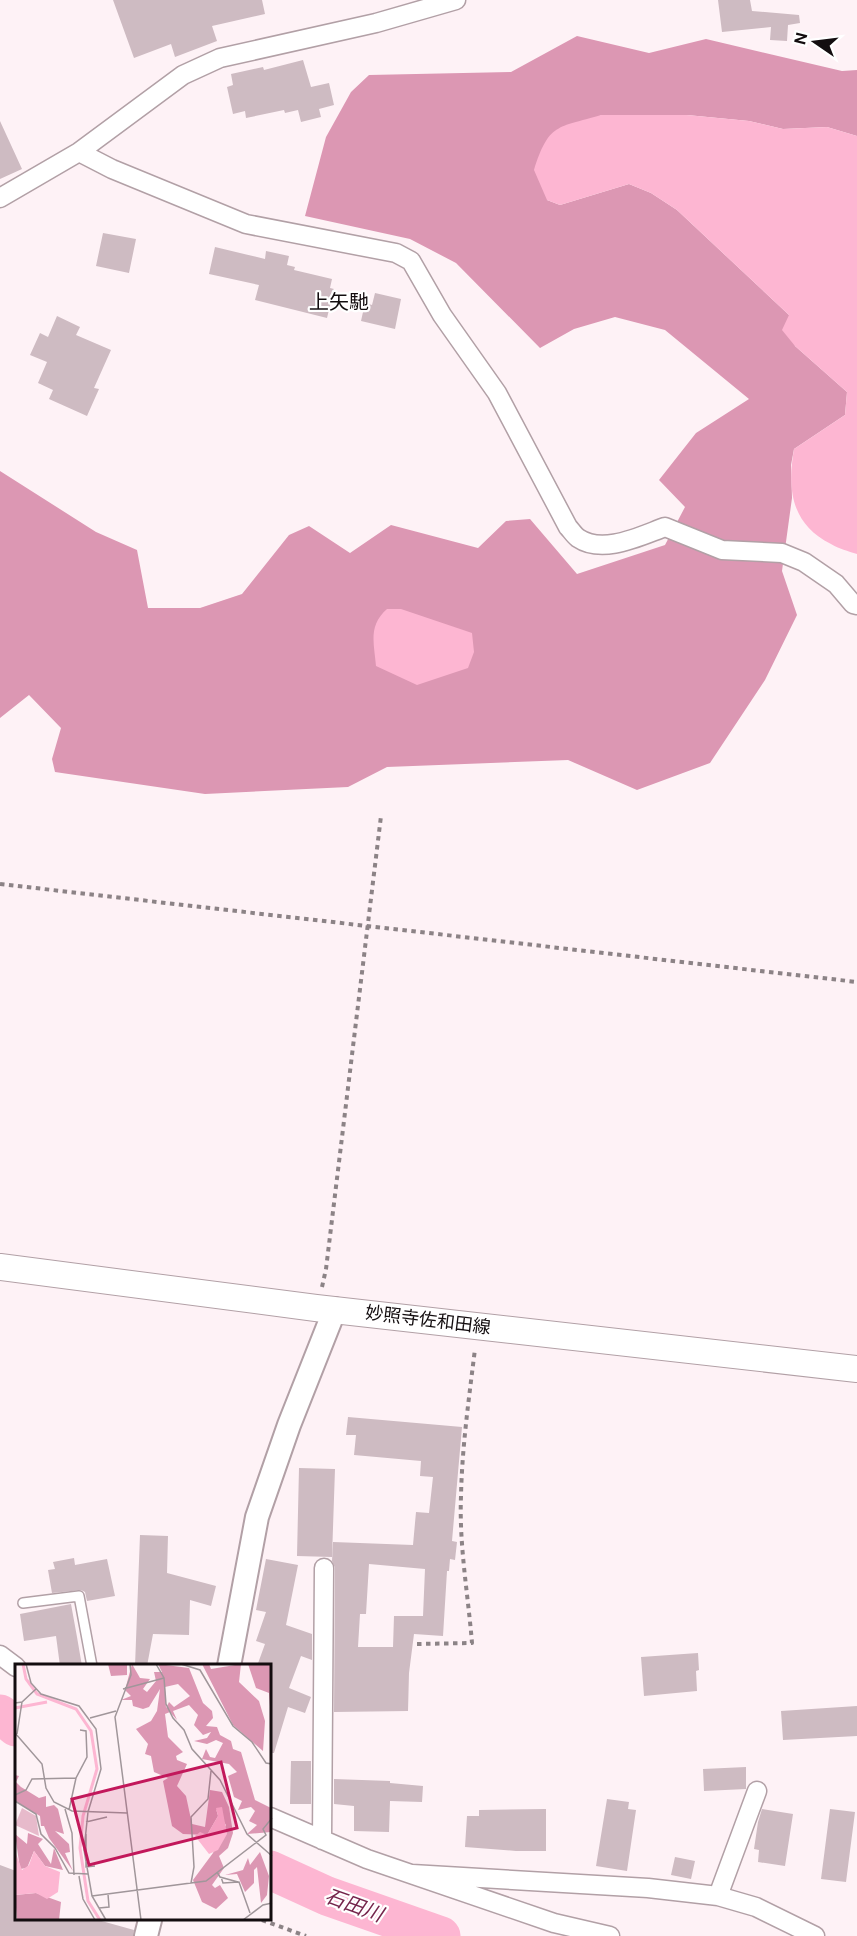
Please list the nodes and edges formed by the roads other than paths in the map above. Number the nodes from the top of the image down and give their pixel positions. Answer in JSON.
{"nodes":[{"id":1,"x":456,"y":0,"type":"edge"},
{"id":2,"x":79,"y":152,"type":"junction"},
{"id":3,"x":0,"y":198,"type":"edge"},
{"id":4,"x":857,"y":605,"type":"edge"},
{"id":5,"x":0,"y":1267,"type":"edge"},
{"id":6,"x":326,"y":1308,"type":"junction"},
{"id":7,"x":857,"y":1369,"type":"edge"},
{"id":8,"x":324,"y":1568,"type":"dead end"},
{"id":9,"x":23,"y":1603,"type":"dead end"},
{"id":10,"x":0,"y":1655,"type":"edge"},
{"id":11,"x":92,"y":1664,"type":"edge"},
{"id":12,"x":229,"y":1664,"type":"edge"},
{"id":13,"x":15,"y":1666,"type":"edge"},
{"id":14,"x":757,"y":1791,"type":"dead end"},
{"id":15,"x":272,"y":1818,"type":"edge"},
{"id":16,"x":322,"y":1840,"type":"junction"},
{"id":17,"x":412,"y":1874,"type":"junction"},
{"id":18,"x":718,"y":1896,"type":"junction"},
{"id":19,"x":150,"y":1921,"type":"edge"},
{"id":20,"x":146,"y":1936,"type":"edge"},
{"id":21,"x":610,"y":1936,"type":"edge"},
{"id":22,"x":815,"y":1936,"type":"edge"}],
"edges":[{"from":1,"to":2,"type":"street"},
{"from":2,"to":3,"type":"street"},
{"from":2,"to":4,"type":"street"},
{"from":5,"to":6,"type":"main road","name":"妙照寺佐和田線"},
{"from":6,"to":7,"type":"main road","name":"妙照寺佐和田線"},
{"from":6,"to":12,"type":"street"},
{"from":8,"to":16,"type":"street"},
{"from":9,"to":11,"type":"lane"},
{"from":10,"to":13,"type":"street"},
{"from":14,"to":18,"type":"street"},
{"from":15,"to":16,"type":"street"},
{"from":16,"to":17,"type":"street"},
{"from":17,"to":18,"type":"street"},
{"from":17,"to":21,"type":"street"},
{"from":18,"to":22,"type":"street"},
{"from":19,"to":20,"type":"street"}]}
